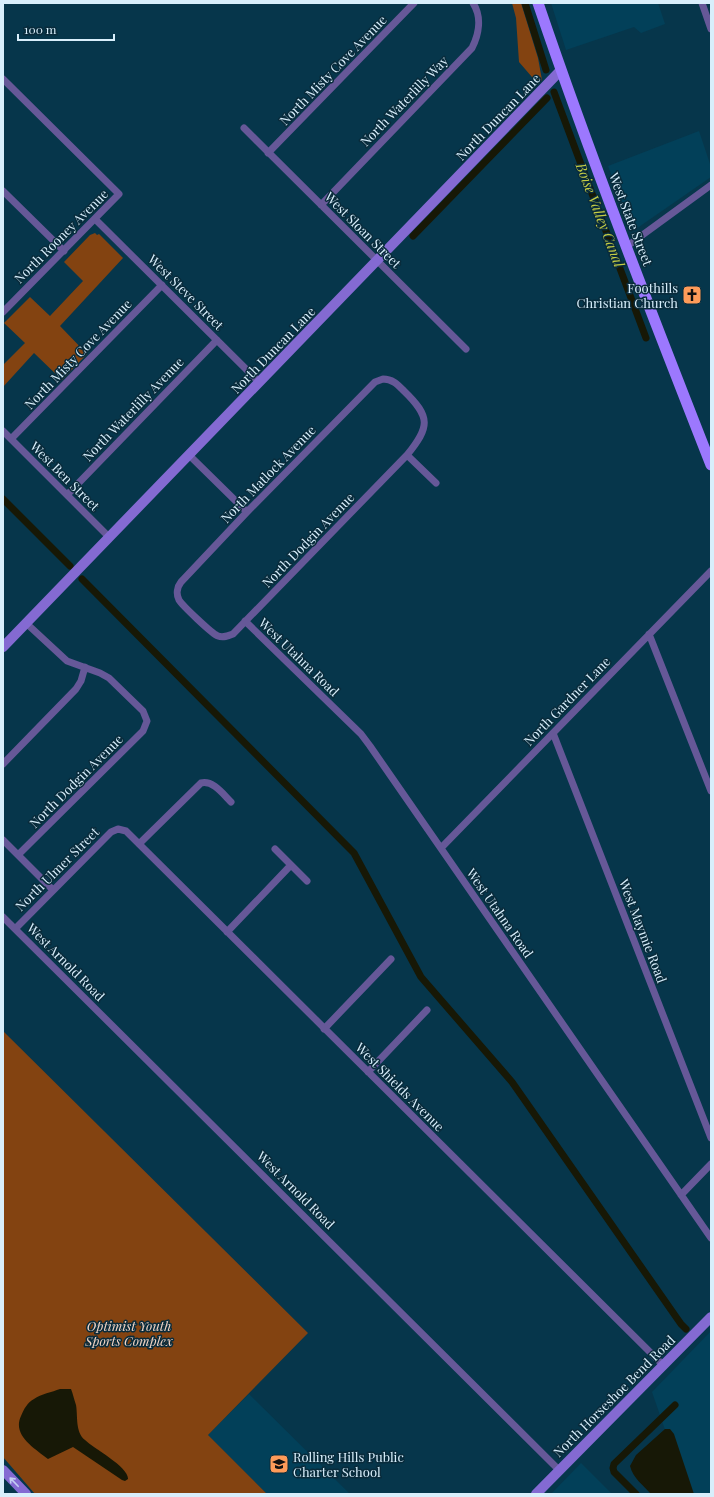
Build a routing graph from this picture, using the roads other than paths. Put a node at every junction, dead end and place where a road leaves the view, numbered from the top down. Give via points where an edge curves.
1 (414, 3) edge
2 (473, 3) edge
3 (538, 3) edge
4 (702, 3) edge
5 (711, 29) edge
6 (561, 70) junction
7 (4, 83) edge
8 (244, 128) dead end
9 (268, 153) junction
10 (711, 185) edge
11 (4, 194) edge
12 (321, 205) junction
13 (95, 218) junction
14 (626, 247) junction
15 (64, 251) junction
16 (377, 261) junction
17 (162, 285) junction
18 (3, 312) edge
19 (217, 340) junction
20 (466, 349) dead end
21 (384, 379) joint
22 (259, 382) junction
23 (3, 431) edge
24 (11, 440) junction
25 (189, 455) junction
26 (407, 455) junction
27 (711, 465) edge
28 (436, 483) dead end
29 (67, 495) junction
30 (247, 512) junction
31 (110, 537) junction
32 (711, 571) edge
33 (245, 621) junction
34 (26, 623) junction
35 (649, 634) junction
36 (222, 637) joint
37 (3, 647) edge
38 (84, 667) junction
39 (553, 733) junction
40 (3, 764) edge
41 (711, 791) edge
42 (231, 802) dead end
43 (118, 829) joint
44 (3, 840) edge
45 (139, 844) junction
46 (441, 848) junction
47 (275, 849) dead end
48 (18, 855) junction
49 (290, 865) junction
50 (308, 881) dead end
51 (53, 890) junction
52 (3, 917) edge
53 (15, 928) junction
54 (227, 932) junction
55 (392, 959) dead end
56 (427, 1010) dead end
57 (324, 1029) junction
58 (368, 1072) junction
59 (711, 1138) edge
60 (711, 1164) edge
61 (681, 1195) junction
62 (711, 1238) edge
63 (711, 1317) edge
64 (664, 1366) junction
65 (3, 1470) edge
66 (559, 1470) junction
67 (26, 1494) edge
68 (536, 1494) edge

1 - 9 street, North Misty Cove Avenue
2 - 12 street, North Waterlilly Way via 478,18 478,32 472,48
3 - 6 main road, West State Street
4 - 5 street
6 - 14 main road, West State Street
6 - 16 street, North Duncan Lane
7 - 13 street, North Rooney Avenue via 119,194
8 - 9 street, West Sloan Street
9 - 12 street, West Sloan Street
10 - 14 street
11 - 15 street
12 - 16 street, West Sloan Street
13 - 15 street, North Rooney Avenue
13 - 17 street, West Steve Street
14 - 27 main road, West State Street
15 - 18 street, North Rooney Avenue
16 - 20 street, West Sloan Street
16 - 22 street, North Duncan Lane
17 - 19 street, West Steve Street
17 - 24 street, North Misty Cove Avenue
19 - 22 street, West Steve Street
19 - 29 street, North Waterlilly Avenue
21 - 26 street, North Dodgin Avenue via 395,381 422,411 425,422 423,434
21 - 30 street, North Matlock Avenue via 375,382
22 - 25 street, North Duncan Lane
23 - 24 street, West Ben Street
24 - 29 street, West Ben Street
25 - 30 street
25 - 31 street, North Duncan Lane
26 - 28 street
26 - 33 street, North Dodgin Avenue
29 - 31 street, West Ben Street
30 - 36 street, North Matlock Avenue via 178,586 179,600 214,634
31 - 34 street, North Duncan Lane
32 - 35 street, North Gardner Lane
33 - 36 street, North Dodgin Avenue via 233,634
33 - 46 street, West Utahna Road via 362,734
34 - 37 street, North Duncan Lane
34 - 38 street via 63,658
35 - 39 street, North Gardner Lane
35 - 41 street
38 - 40 street via 76,689
38 - 48 street, North Dodgin Avenue via 112,681 143,711 147,721 143,731
39 - 46 street, North Gardner Lane
39 - 59 street, West Maymie Road
42 - 45 street via 212,784 205,782 198,785
43 - 45 street, West Shields Avenue via 126,831
43 - 51 street, North Ulmer Street via 111,832
44 - 48 street
45 - 54 street, West Shields Avenue
46 - 61 street, West Utahna Road
47 - 49 street
48 - 51 street
49 - 50 street
49 - 54 street
51 - 53 street, North Ulmer Street
52 - 53 street, West Arnold Road
53 - 66 street, West Arnold Road
54 - 57 street, West Shields Avenue
55 - 57 street
56 - 58 street
57 - 58 street, West Shields Avenue
58 - 64 street, West Shields Avenue
60 - 61 street
61 - 62 street, West Utahna Road
63 - 64 street, North Horseshoe Bend Road
64 - 66 street, North Horseshoe Bend Road
67 -> 65 street
66 - 68 street, North Horseshoe Bend Road

